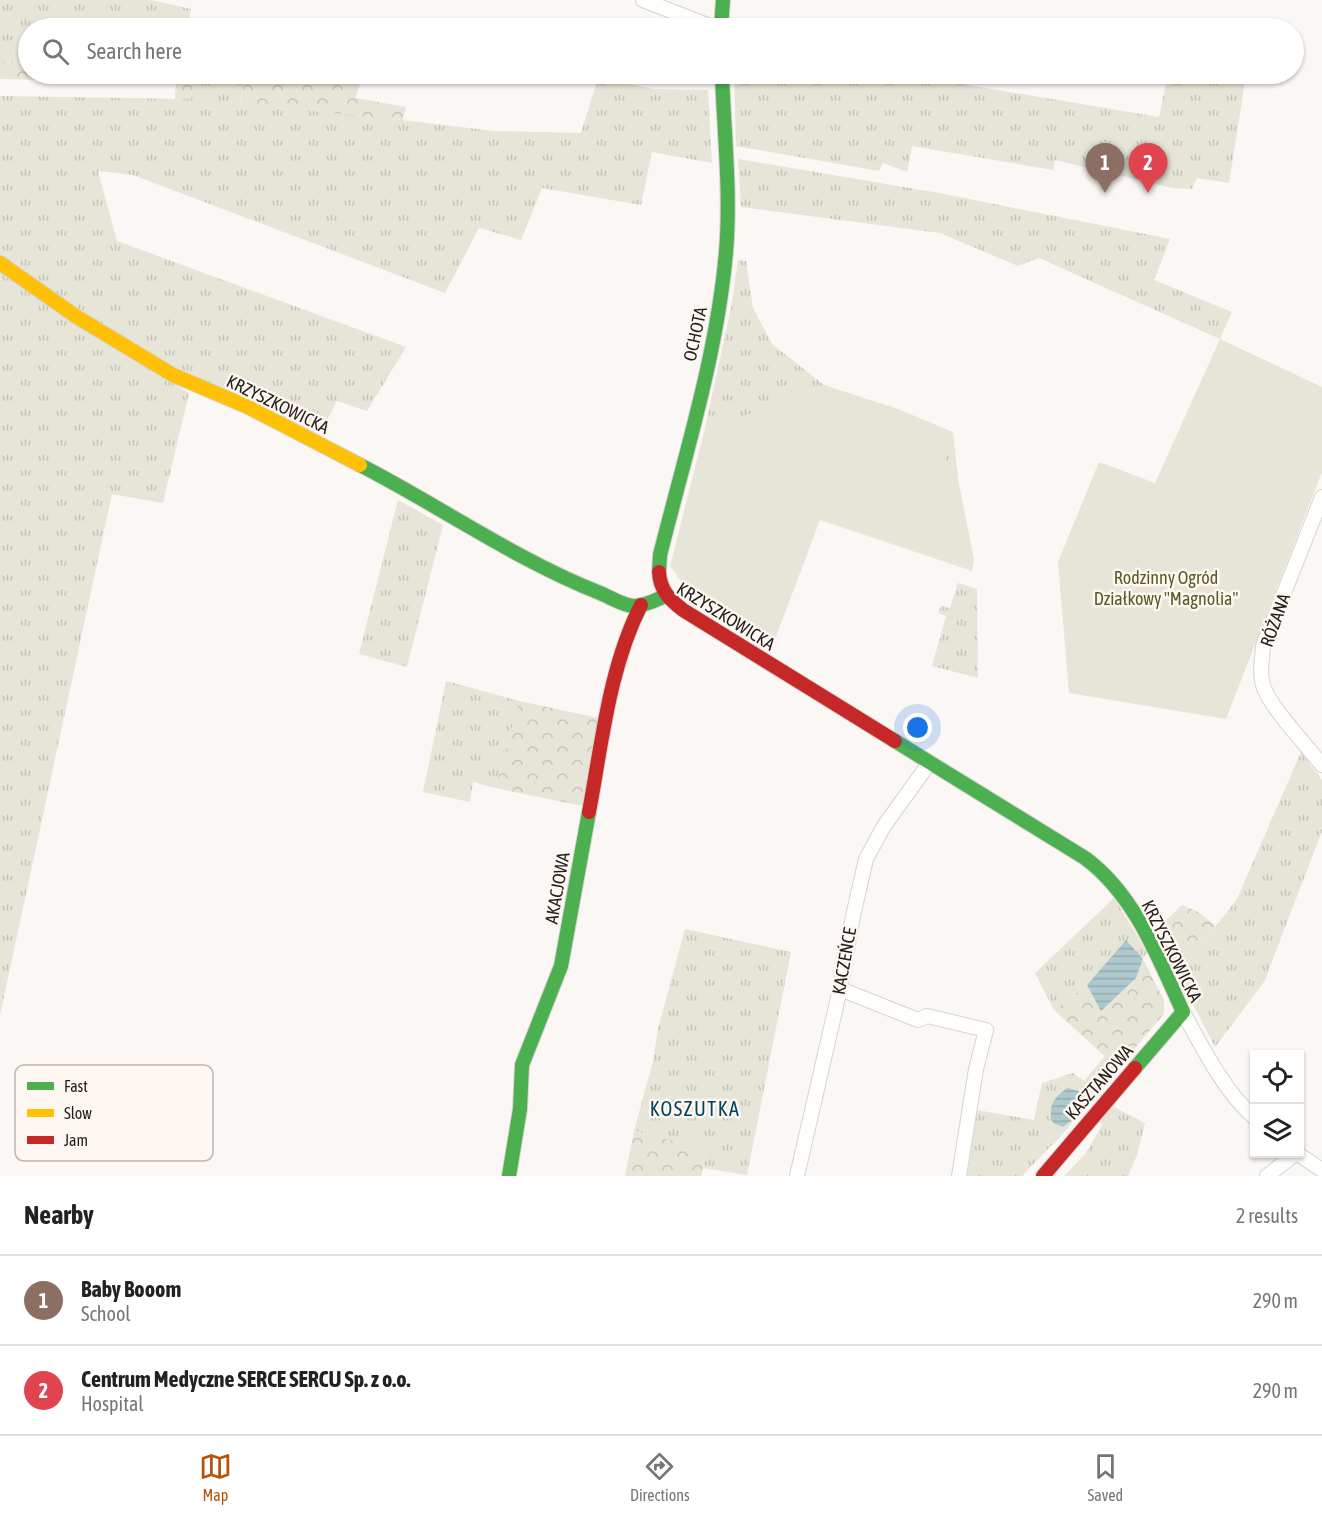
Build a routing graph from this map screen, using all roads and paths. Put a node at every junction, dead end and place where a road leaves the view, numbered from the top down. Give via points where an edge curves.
1 (643, 0) edge
2 (723, 0) edge
3 (689, 18) edge
4 (722, 18) edge
5 (722, 84) edge
6 (0, 263) edge
7 (1322, 497) edge
8 (665, 596) junction
9 (641, 605) junction
10 (930, 762) junction
11 (1322, 765) edge
12 (840, 989) junction
13 (1183, 1012) junction
14 (1250, 1114) edge
15 (1291, 1158) edge
16 (1302, 1158) edge
17 (1322, 1170) edge
18 (509, 1176) edge
19 (797, 1176) edge
20 (959, 1176) edge
21 (1043, 1176) edge
22 (1267, 1176) edge

1 - 3 street
2 - 4 street
5 - 8 street, OCHOTA via 727,225 722,291 660,555 659,580
6 - 9 street, KRZYSZKOWICKA via 77,317 173,375 248,407 399,485 549,571 618,601
7 - 11 street, RÓŻANA via 1263,646 1261,668 1264,689 1273,704
8 - 9 street, KRZYSZKOWICKA
8 - 10 street, KRZYSZKOWICKA
9 - 18 street, AKACJOWA via 609,697 561,966 522,1065 520,1109
10 - 12 street, KACZEŃCE via 884,826 866,860
10 - 13 street, KRZYSZKOWICKA via 1096,868 1126,900
12 - 19 street, KACZEŃCE
12 - 20 street via 918,1020 927,1016 986,1030
13 - 14 street, KRZYSZKOWICKA via 1222,1078
13 - 21 street, KASZTANOWA
15 - 22 street
16 - 17 street

